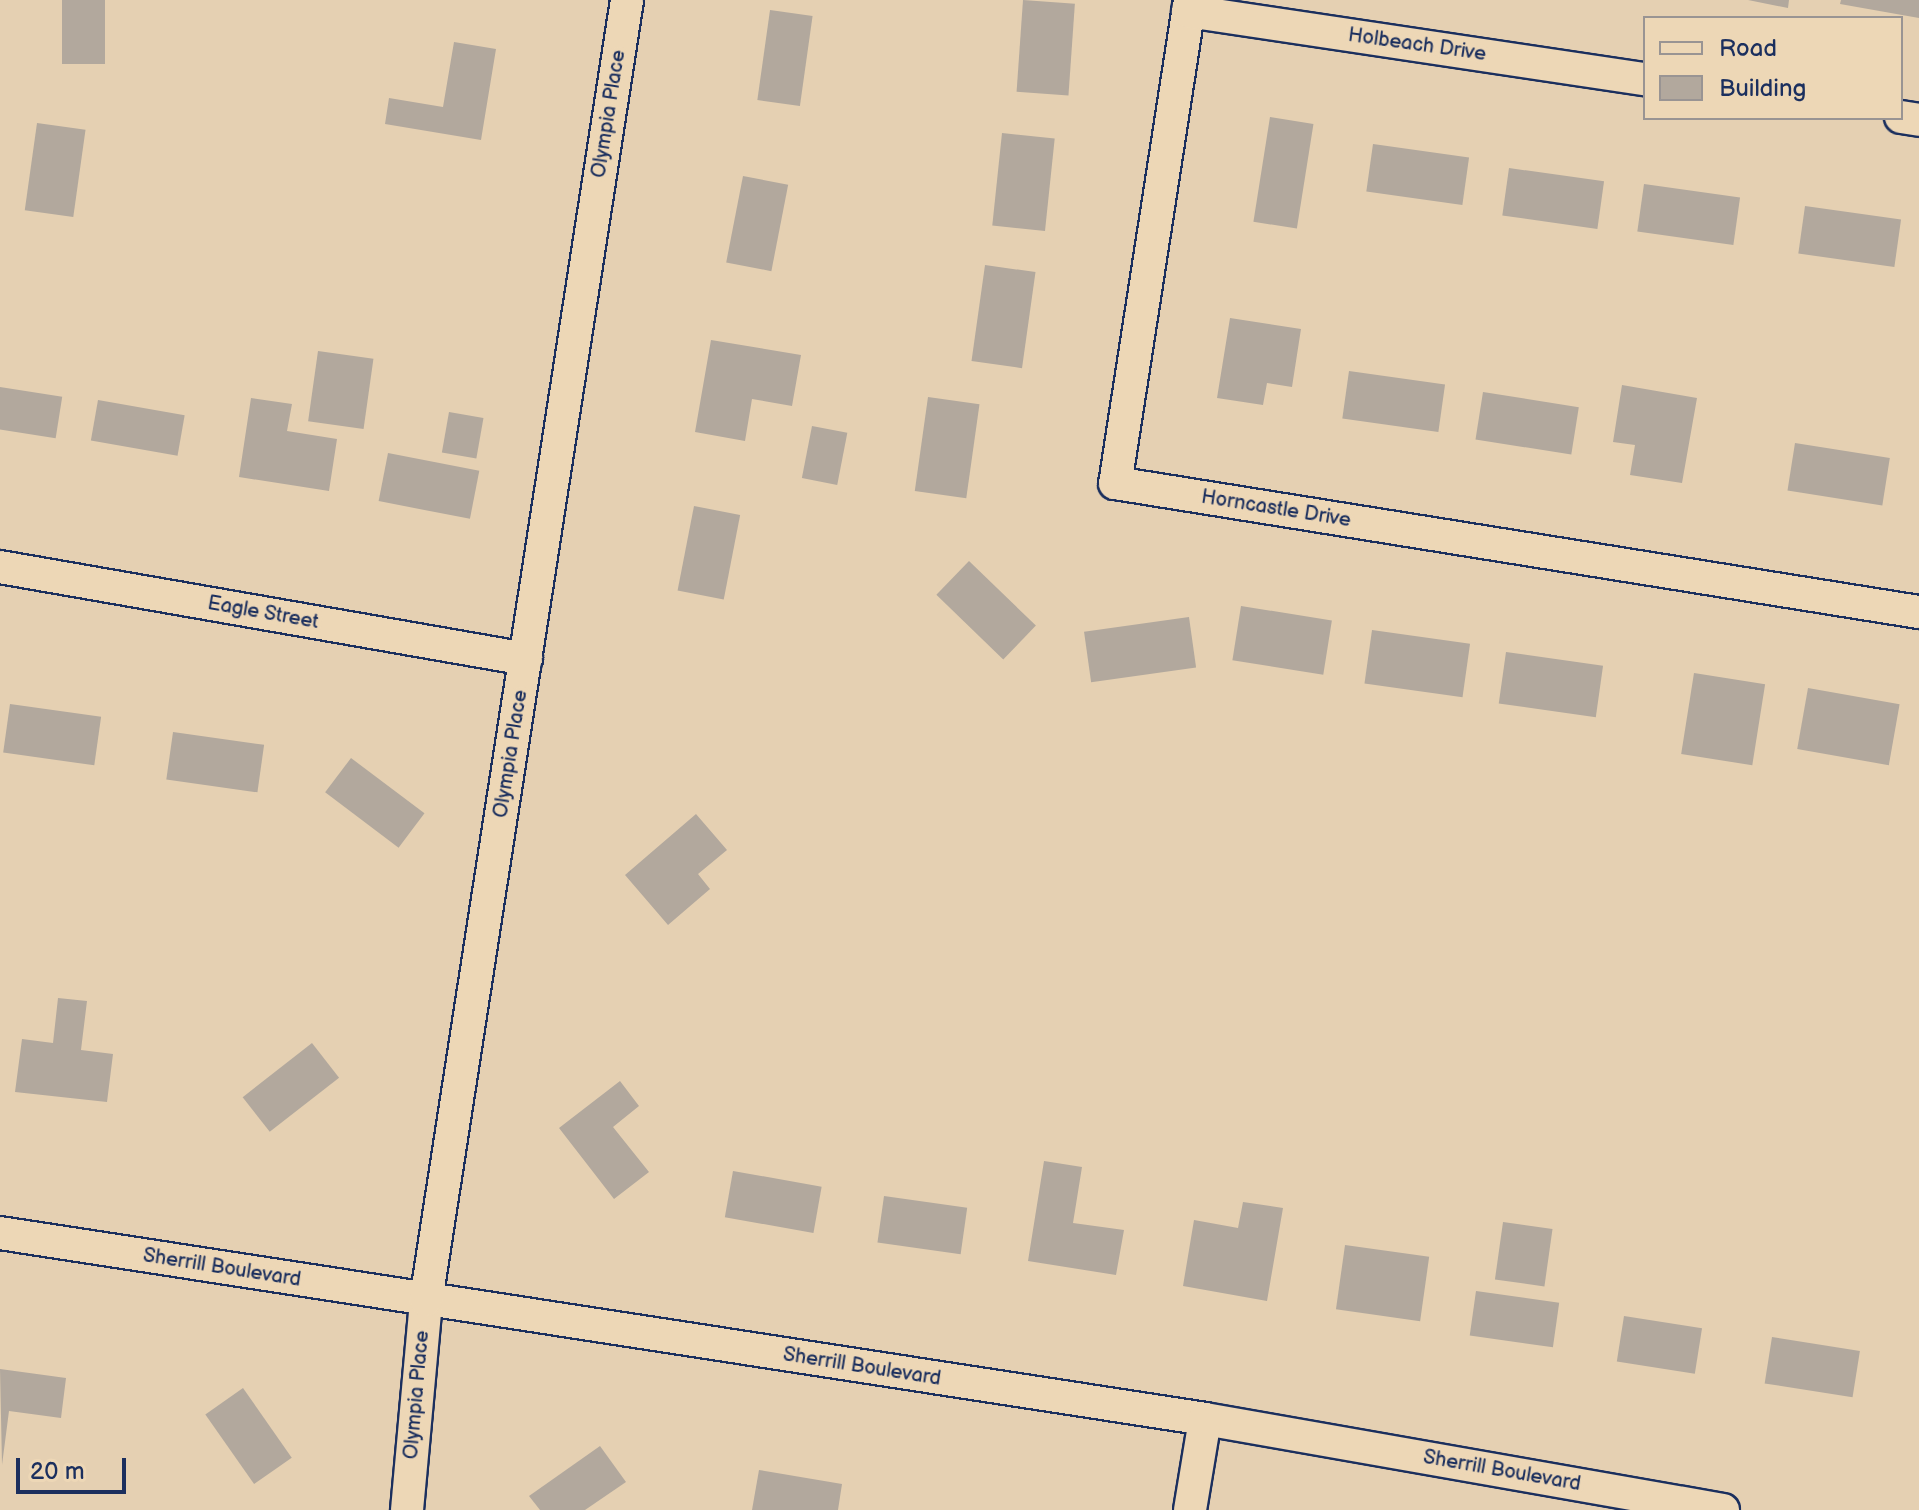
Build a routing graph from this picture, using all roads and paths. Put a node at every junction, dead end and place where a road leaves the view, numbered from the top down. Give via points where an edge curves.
1 (627, 0) edge
2 (1189, 5) edge
3 (1643, 79) edge
4 (0, 567) edge
5 (1919, 612) edge
6 (526, 659) junction
7 (0, 1233) edge
8 (426, 1300) junction
9 (1205, 1419) junction
10 (407, 1510) edge
11 (1190, 1510) edge
12 (1723, 1510) edge

1 - 6 street, Olympia Place
2 - 3 street, Holbeach Drive
2 - 5 street, Horncastle Drive via 1115,483
4 - 6 street, Eagle Street
6 - 8 street, Olympia Place
7 - 8 street, Sherrill Boulevard
8 - 9 street, Sherrill Boulevard
8 - 10 street, Olympia Place
9 - 11 street
9 - 12 street, Sherrill Boulevard

